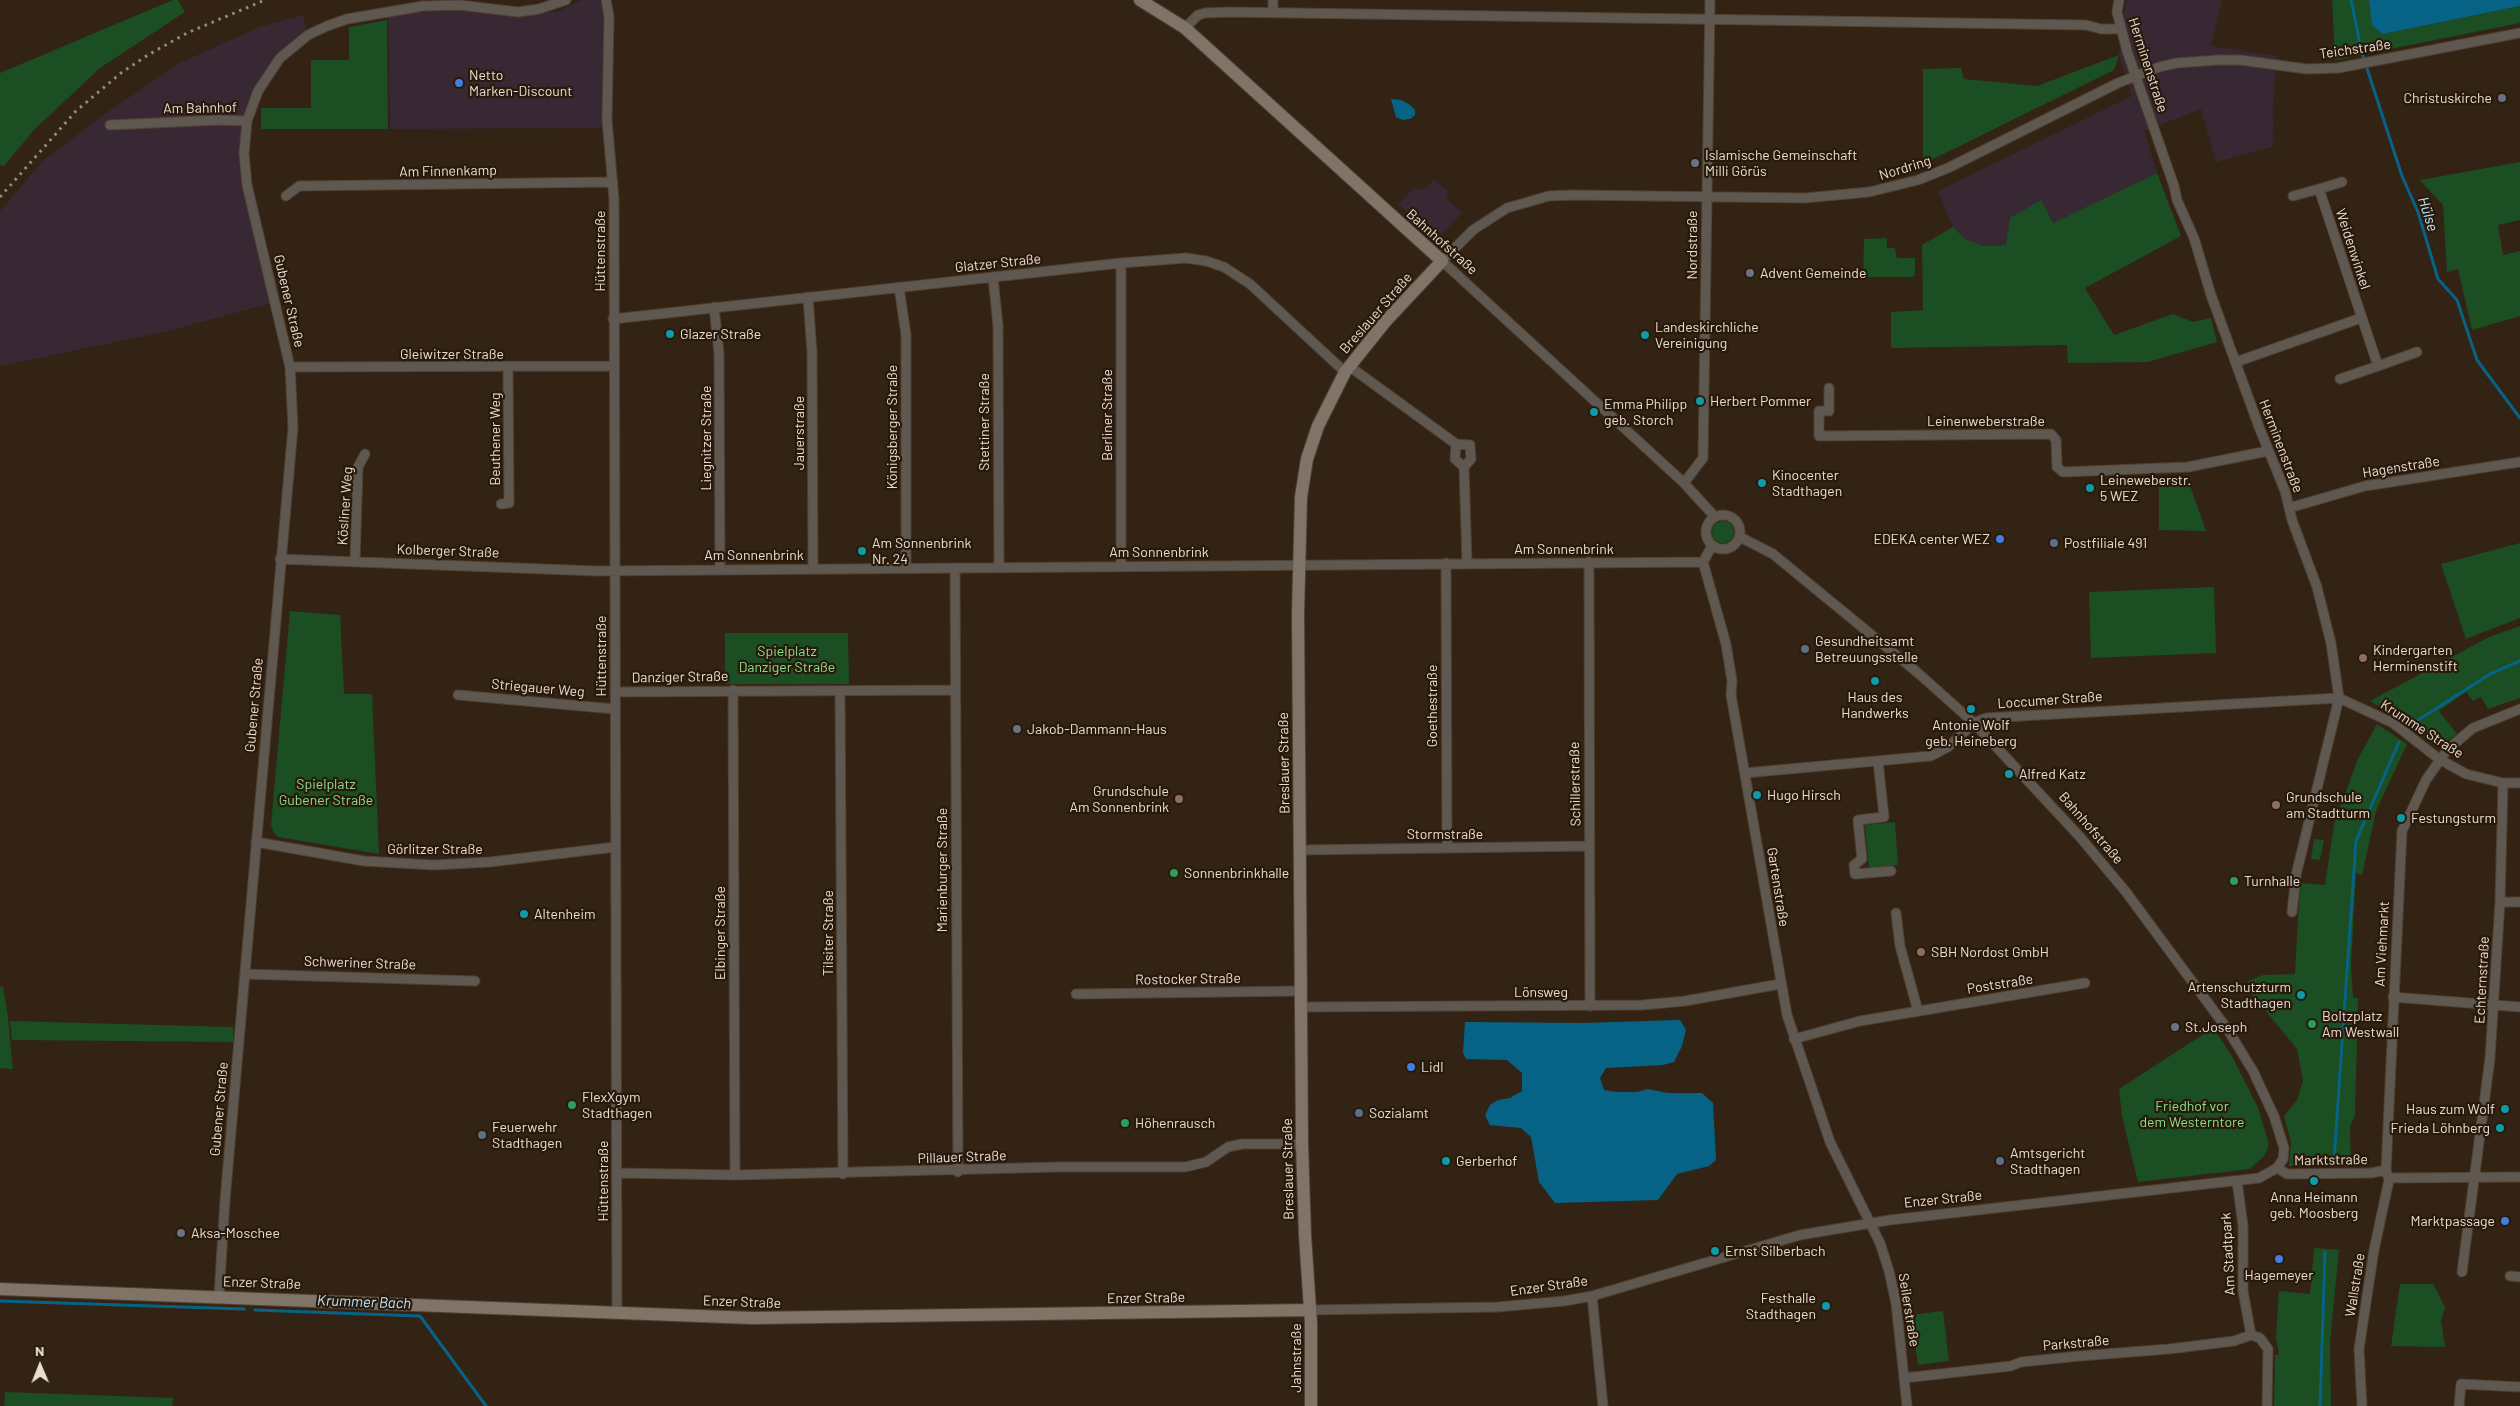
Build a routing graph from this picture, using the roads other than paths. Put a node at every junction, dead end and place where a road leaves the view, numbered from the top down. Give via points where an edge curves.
1 (566, 0) edge
2 (606, 0) edge
3 (1140, 0) edge
4 (1273, 0) edge
5 (1710, 0) edge
6 (2119, 0) edge
7 (1272, 13) junction
8 (1709, 19) junction
9 (1185, 28) junction
10 (2120, 29) junction
11 (2520, 33) edge
12 (2135, 76) junction
13 (247, 121) junction
14 (110, 125) dead end
15 (614, 182) junction
16 (2342, 182) dead end
17 (2319, 189) junction
18 (286, 196) dead end
19 (2293, 196) dead end
20 (1706, 197) junction
21 (1442, 261) junction
22 (1120, 263) junction
23 (993, 277) junction
24 (899, 287) junction
25 (808, 297) junction
26 (714, 307) junction
27 (2361, 318) junction
28 (613, 319) junction
29 (2417, 352) dead end
30 (2236, 362) junction
31 (614, 366) junction
32 (2378, 366) junction
33 (508, 367) junction
34 (290, 368) junction
35 (1347, 369) junction
36 (2340, 379) dead end
37 (1829, 388) dead end
38 (1456, 444) junction
39 (2268, 451) junction
40 (366, 454) dead end
41 (2520, 462) edge
42 (1464, 466) junction
43 (1684, 483) junction
44 (501, 504) dead end
45 (2289, 508) junction
46 (1714, 517) junction
47 (1740, 537) junction
48 (1712, 546) junction
49 (280, 559) junction
50 (356, 561) junction
51 (1588, 562) junction
52 (1703, 562) junction
53 (1467, 563) junction
54 (1446, 564) junction
55 (1298, 565) junction
56 (1121, 566) junction
57 (999, 567) junction
58 (720, 568) junction
59 (813, 568) junction
60 (906, 568) junction
61 (955, 568) junction
62 (614, 570) junction
63 (733, 690) junction
64 (955, 690) junction
65 (840, 691) junction
66 (615, 692) junction
67 (458, 694) dead end
68 (2339, 698) junction
69 (615, 709) junction
70 (2520, 709) edge
71 (1974, 723) junction
72 (2439, 759) junction
73 (1878, 760) junction
74 (1745, 773) junction
75 (2520, 783) edge
76 (2503, 784) junction
77 (256, 842) junction
78 (1590, 846) junction
79 (615, 847) junction
80 (1447, 848) junction
81 (1300, 850) junction
82 (1891, 871) dead end
83 (2500, 902) junction
84 (2520, 902) edge
85 (2292, 912) dead end
86 (1896, 913) dead end
87 (244, 974) junction
88 (475, 981) dead end
89 (2085, 983) dead end
90 (1780, 984) junction
91 (1301, 991) junction
92 (1076, 994) dead end
93 (2393, 997) junction
94 (1590, 1006) junction
95 (2494, 1006) junction
96 (2520, 1006) edge
97 (1301, 1007) junction
98 (1918, 1010) junction
99 (1794, 1039) junction
100 (1302, 1144) junction
101 (2277, 1168) junction
102 (958, 1172) junction
103 (617, 1173) junction
104 (843, 1174) junction
105 (2387, 1174) junction
106 (735, 1176) junction
107 (2474, 1177) junction
108 (2520, 1177) edge
109 (2237, 1181) junction
110 (1870, 1222) junction
111 (2462, 1272) dead end
112 (0, 1289) edge
113 (220, 1296) junction
114 (1592, 1296) junction
115 (1310, 1310) junction
116 (617, 1313) junction
117 (2251, 1335) junction
118 (1904, 1378) junction
119 (2518, 1387) edge
120 (1311, 1406) edge
121 (1603, 1406) edge
122 (1907, 1406) edge
123 (2267, 1406) edge
124 (2362, 1406) edge
125 (2459, 1406) edge

1 - 13 street, Am Bahnhof via 518,12 458,5 423,6 362,16 327,26 308,35 280,58 260,87
2 - 15 street, Hüttenstraße via 609,16 607,120
3 - 9 main road, Bahnhofstraße
4 - 7 street
5 - 8 street, Nordstraße
6 - 10 street, Herminenstraße
7 - 8 street
7 - 9 street via 1205,12
8 - 10 street via 2086,25
8 - 20 street, Nordstraße
9 - 21 main road, Bahnhofstraße
10 - 12 street, Herminenstraße
11 - 12 street, Teichstraße via 2366,63 2308,69 2240,60 2208,60 2177,63
12 - 20 street, Nordring via 1948,168 1902,185 1813,197
12 - 30 street, Herminenstraße
13 - 14 street, Am Bahnhof
13 - 34 street, Gubener Straße via 244,154 247,185
15 - 18 street, Am Finnenkamp via 299,186
15 - 28 street, Hüttenstraße
16 - 17 street
17 - 19 street
17 - 27 street, Weidenwinkel
20 - 21 street, Nordring via 1572,195 1526,201 1492,216
20 - 43 street, Nordstraße via 1703,458
21 - 35 main road, Breslauer Straße via 1384,322
21 - 43 street, Bahnhofstraße
22 - 23 street, Glatzer Straße
22 - 35 street, Glatzer Straße via 1186,258 1224,267 1250,284
22 - 56 street, Berliner Straße
23 - 24 street, Glatzer Straße
23 - 57 street, Stettiner Straße via 998,326
24 - 25 street, Glatzer Straße
24 - 60 street, Königsberger Straße via 906,335
25 - 26 street, Glatzer Straße
25 - 59 street, Jauerstraße via 812,352
26 - 28 street, Glatzer Straße
26 - 58 street, Liegnitzer Straße via 719,353
27 - 30 street
27 - 32 street, Weidenwinkel
28 - 31 street, Hüttenstraße
29 - 32 street
30 - 39 street, Herminenstraße
31 - 33 street, Gleiwitzer Straße
31 - 62 street, Hüttenstraße
32 - 36 street
33 - 34 street, Gleiwitzer Straße
33 - 44 street, Beuthener Weg via 509,503
34 - 49 street, Gubener Straße via 293,427
35 - 38 street, Glatzer Straße
35 - 55 main road, Breslauer Straße via 1318,426 1307,459 1301,497
37 - 39 street, Leinenweberstraße via 1830,411 1819,412 1819,436 2052,434 2056,440 2057,467 2063,472 2188,467
38 - 42 street via 1455,459
38 - 42 street, Glatzer Straße via 1470,445 1471,459
39 - 45 street, Herminenstraße
40 - 50 street, Kösliner Weg via 358,467
41 - 45 street, Hagenstraße via 2365,486
42 - 53 street
43 - 46 street, Bahnhofstraße
45 - 68 street, Herminenstraße via 2319,596 2331,643
46 - 47 street via 1732,517 1740,525
46 - 48 street via 1706,531
47 - 48 street via 1729,549
47 - 71 street, Bahnhofstraße via 1773,554
48 - 52 street
49 - 50 street, Kolberger Straße
49 - 77 street, Gubener Straße
50 - 62 street, Kolberger Straße
51 - 52 street, Am Sonnenbrink
51 - 53 street, Am Sonnenbrink
51 - 78 street, Schillerstraße
52 - 74 street, Gartenstraße via 1726,644
53 - 54 street, Am Sonnenbrink
54 - 55 street, Am Sonnenbrink
54 - 80 street, Goethestraße
55 - 56 street, Am Sonnenbrink
55 - 81 main road, Breslauer Straße
56 - 57 street, Am Sonnenbrink
57 - 61 street, Am Sonnenbrink
58 - 59 street, Am Sonnenbrink
58 - 62 street, Am Sonnenbrink
59 - 60 street, Am Sonnenbrink
60 - 61 street, Am Sonnenbrink
61 - 64 street, Marienburger Straße
62 - 66 street, Hüttenstraße
63 - 65 street, Danziger Straße
63 - 66 street, Danziger Straße
63 - 106 street, Elbinger Straße
64 - 65 street, Danziger Straße
64 - 102 street, Marienburger Straße
65 - 104 street, Tilsiter Straße
66 - 69 street, Hüttenstraße
67 - 69 street, Striegauer Weg
68 - 71 street, Loccumer Straße via 2001,716
68 - 72 street, Krumme Straße via 2393,723
68 - 85 street, Herminenstraße via 2296,875
69 - 79 street, Hüttenstraße
70 - 72 street, Am Viehmarkt via 2473,728
71 - 73 street, Loccumer Straße via 1948,747 1931,756
71 - 101 street, Bahnhofstraße via 2104,865 2228,1030 2253,1071 2280,1132 2284,1148 2283,1159
72 - 76 street, Krumme Straße via 2466,774
72 - 93 street, Am Viehmarkt via 2400,836
73 - 74 street, Loccumer Straße
73 - 82 street via 1884,817 1858,820 1862,859 1854,865 1855,874
74 - 90 street, Gartenstraße
75 - 76 street, Krumme Straße
76 - 83 street, Echternstraße
77 - 79 street, Görlitzer Straße via 364,861 434,865 490,862
77 - 87 street, Gubener Straße
78 - 80 street, Stormstraße
78 - 94 street, Schillerstraße
79 - 103 street, Hüttenstraße
80 - 81 street, Stormstraße
81 - 91 main road, Breslauer Straße
83 - 84 street
83 - 95 street, Echternstraße
86 - 98 street via 1900,946
87 - 88 street, Schweriner Straße
87 - 113 street, Gubener Straße
89 - 98 street, Poststraße
90 - 94 street, Lönsweg via 1685,1001
90 - 99 street, Gartenstraße
91 - 92 street, Rostocker Straße
91 - 97 main road, Breslauer Straße
93 - 95 street
93 - 105 street, Am Viehmarkt
94 - 97 street, Lönsweg
95 - 96 street
95 - 107 street, Echternstraße
97 - 100 main road, Breslauer Straße
98 - 99 street, Poststraße
99 - 110 street, Gartenstraße via 1830,1142
100 - 102 street, Pillauer Straße via 1242,1144 1228,1147 1206,1162 1185,1167 1070,1167
100 - 115 main road, Breslauer Straße
101 - 105 street, Marktstraße via 2288,1174
101 - 109 street, Enzer Straße via 2259,1178
102 - 104 street, Pillauer Straße
103 - 106 street, Pillauer Straße
103 - 116 street, Hüttenstraße
104 - 106 street, Pillauer Straße
105 - 107 street, Marktstraße
105 - 124 street, Wallstraße via 2359,1349
107 - 108 street, Marktstraße
107 - 111 street, Echternstraße
109 - 110 street, Enzer Straße
109 - 117 street, Am Stadtpark via 2243,1226 2243,1291
110 - 114 street, Enzer Straße via 1768,1243
110 - 118 street, Seilerstraße via 1889,1270
112 - 113 main road, Enzer Straße
113 - 116 main road, Enzer Straße
114 - 115 street, Enzer Straße via 1523,1306
114 - 121 street
115 - 116 main road, Enzer Straße via 784,1319
115 - 120 main road, Jahnstraße
117 - 118 street, Parkstraße via 2215,1344 2080,1356
117 - 123 street via 2260,1338 2268,1349
118 - 122 street, Seilerstraße
119 - 125 street via 2460,1388

